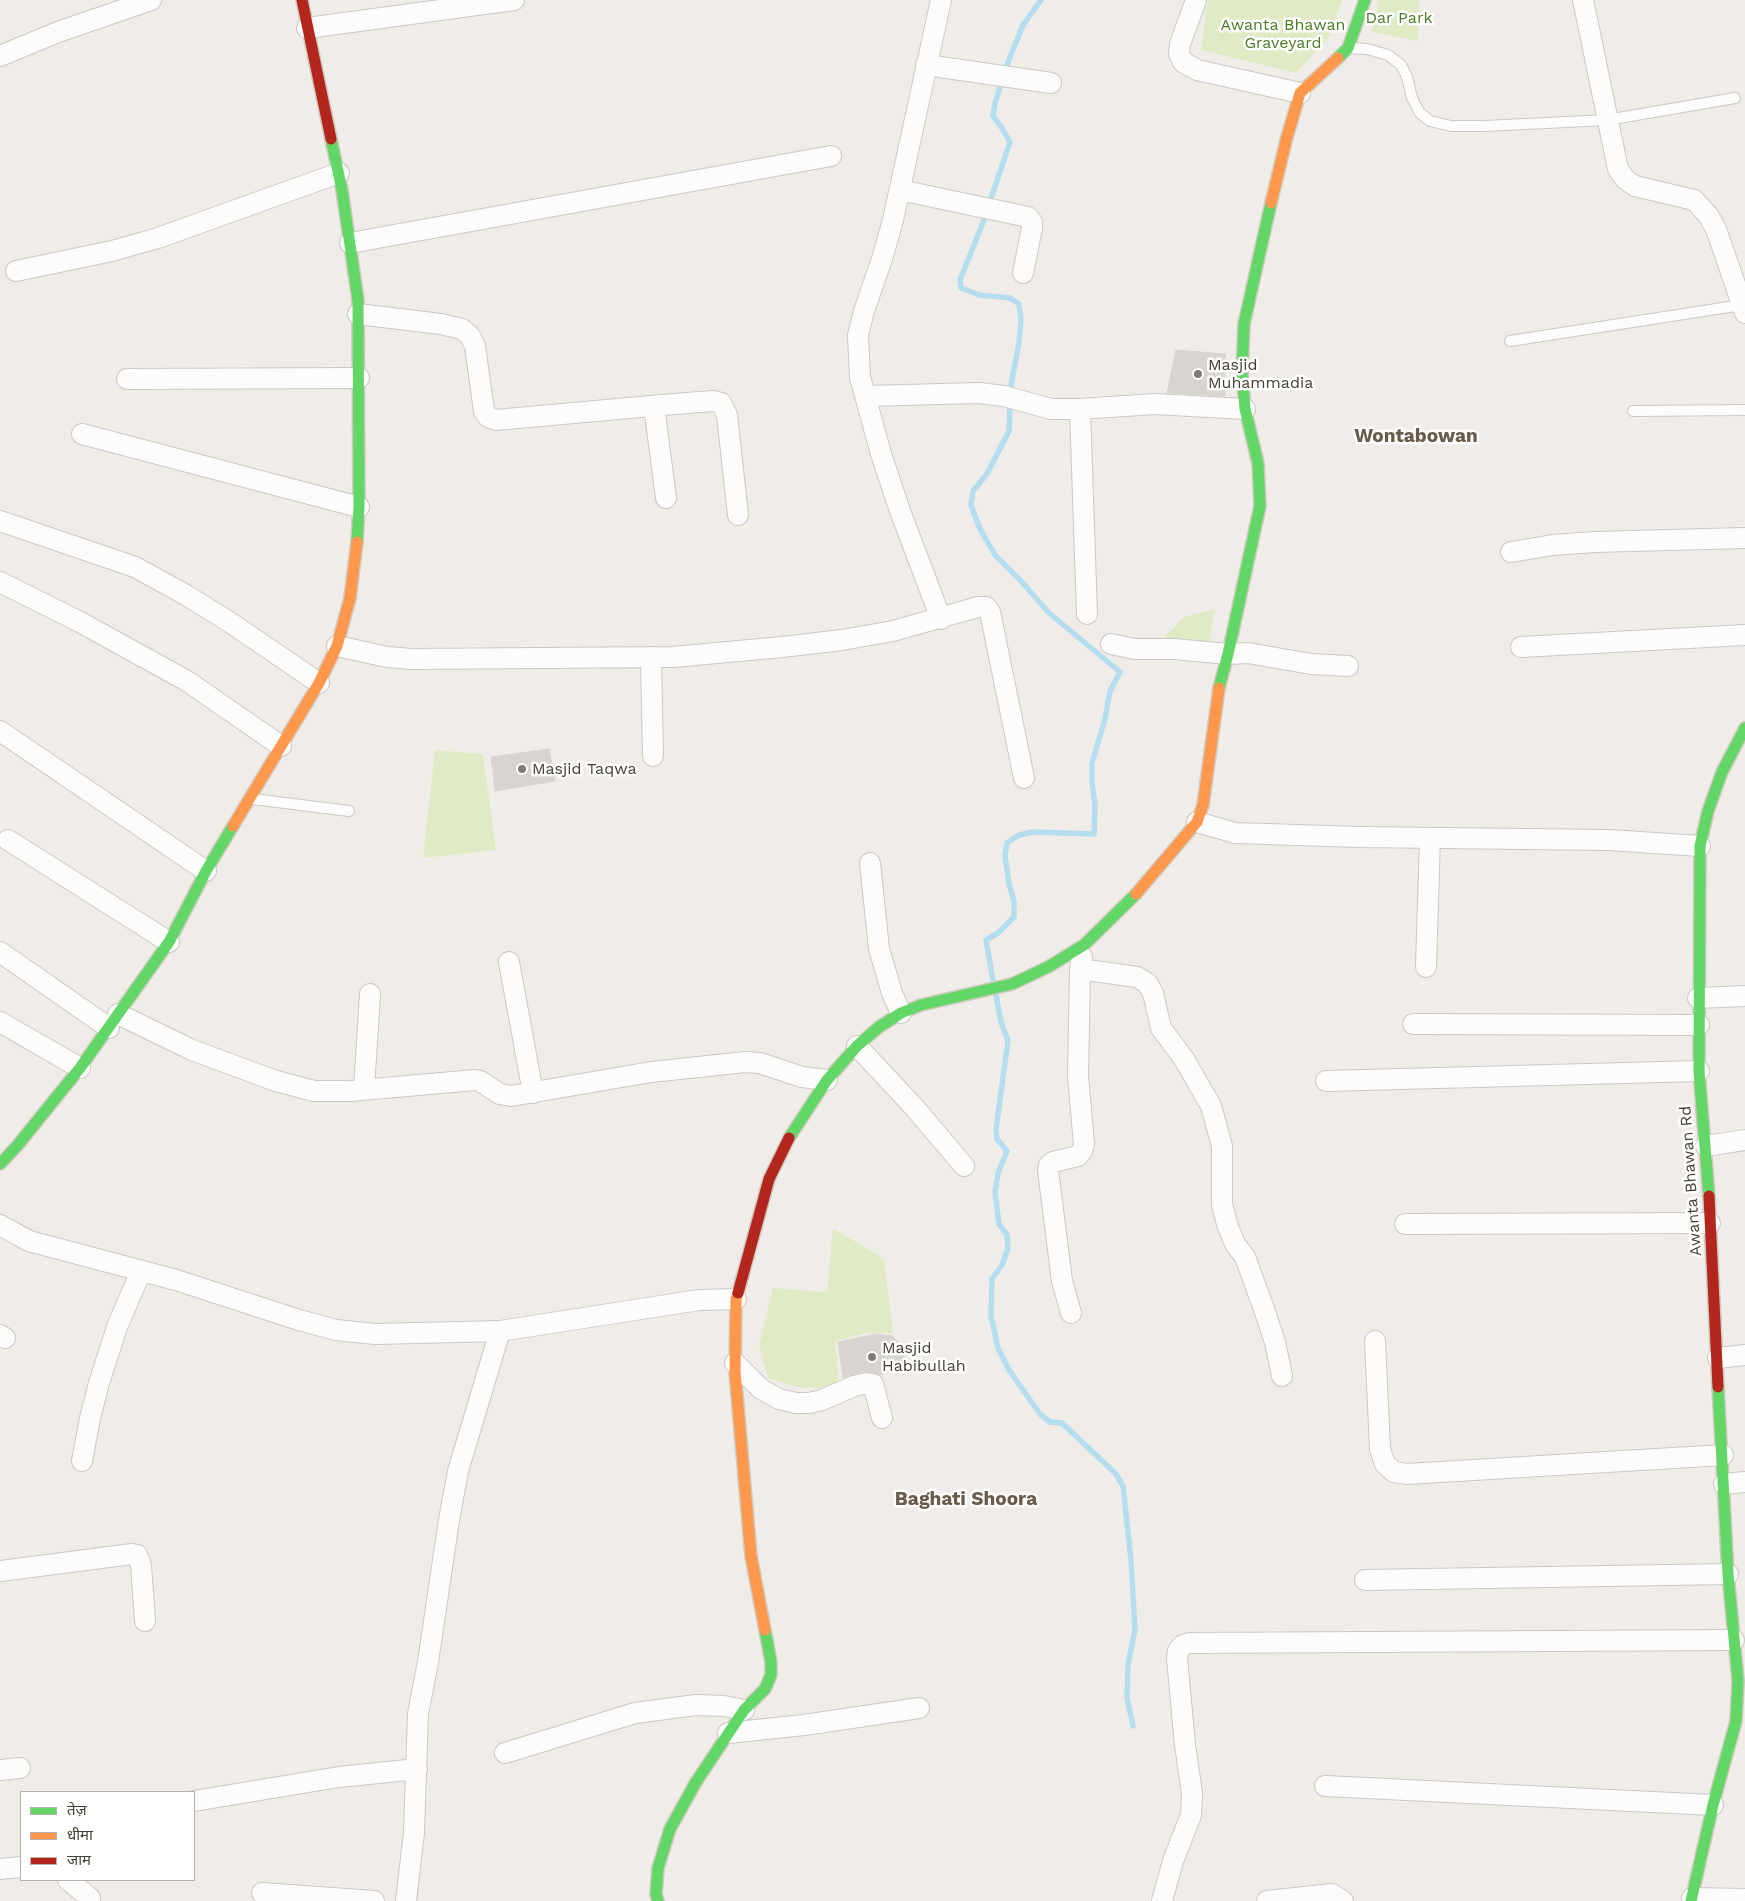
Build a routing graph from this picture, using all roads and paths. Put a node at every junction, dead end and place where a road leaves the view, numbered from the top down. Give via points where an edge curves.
1 (151, 0) edge
2 (302, 0) edge
3 (514, 0) edge
4 (941, 0) edge
5 (1196, 0) edge
6 (1365, 0) edge
7 (1583, 0) edge
8 (307, 28) junction
9 (1348, 48) junction
10 (0, 56) edge
11 (926, 66) junction
12 (1051, 83) dead end
13 (1300, 93) junction
14 (1735, 98) dead end
15 (1607, 120) junction
16 (831, 156) dead end
17 (339, 173) junction
18 (900, 190) junction
19 (350, 243) junction
20 (16, 271) dead end
21 (1023, 273) dead end
22 (1744, 309) edge
23 (358, 314) junction
24 (1510, 341) dead end
25 (359, 378) junction
26 (128, 380) dead end
27 (865, 396) junction
28 (654, 406) junction
29 (1245, 409) junction
30 (1080, 410) junction
31 (1632, 410) dead end
32 (1745, 410) edge
33 (82, 434) dead end
34 (666, 498) dead end
35 (359, 507) junction
36 (738, 515) dead end
37 (0, 521) edge
38 (1745, 538) edge
39 (1511, 552) dead end
40 (0, 582) edge
41 (1087, 614) dead end
42 (941, 619) junction
43 (1745, 635) edge
44 (1111, 644) dead end
45 (337, 646) junction
46 (1521, 647) dead end
47 (1228, 654) junction
48 (651, 657) junction
49 (1348, 666) dead end
50 (320, 683) junction
51 (1745, 728) edge
52 (0, 732) edge
53 (281, 746) junction
54 (652, 756) dead end
55 (1024, 778) dead end
56 (249, 798) junction
57 (349, 811) dead end
58 (1197, 822) junction
59 (1430, 838) junction
60 (8, 840) dead end
61 (1700, 846) junction
62 (870, 863) dead end
63 (206, 870) junction
64 (169, 942) junction
65 (1084, 945) junction
66 (0, 952) edge
67 (509, 962) dead end
68 (1426, 968) dead end
69 (1080, 969) junction
70 (370, 994) dead end
71 (1745, 996) edge
72 (1698, 998) junction
73 (901, 1013) junction
74 (114, 1021) junction
75 (0, 1022) edge
76 (1413, 1024) dead end
77 (1699, 1025) junction
78 (857, 1046) junction
79 (80, 1068) junction
80 (1699, 1071) junction
81 (827, 1080) junction
82 (1326, 1081) dead end
83 (364, 1089) junction
84 (533, 1093) junction
85 (1745, 1140) edge
86 (1706, 1146) junction
87 (0, 1164) edge
88 (964, 1166) dead end
89 (1710, 1223) junction
90 (1405, 1224) dead end
91 (0, 1226) edge
92 (141, 1271) junction
93 (736, 1299) junction
94 (1071, 1313) dead end
95 (500, 1332) junction
96 (1375, 1341) dead end
97 (1745, 1355) edge
98 (1718, 1358) junction
99 (735, 1363) junction
100 (1282, 1376) dead end
101 (882, 1418) dead end
102 (1723, 1455) junction
103 (82, 1461) dead end
104 (1745, 1482) edge
105 (1724, 1484) junction
106 (1734, 1562) edge
107 (0, 1571) edge
108 (1365, 1580) dead end
109 (145, 1621) dead end
110 (1734, 1640) junction
111 (1741, 1682) edge
112 (919, 1708) dead end
113 (744, 1710) junction
114 (728, 1734) junction
115 (505, 1753) dead end
116 (20, 1768) dead end
117 (417, 1769) junction
118 (0, 1770) edge
119 (1325, 1786) dead end
120 (195, 1801) edge
121 (1713, 1805) junction
122 (20, 1867) edge
123 (0, 1869) edge
124 (69, 1881) edge
125 (262, 1893) dead end
126 (90, 1898) dead end
127 (1691, 1899) edge
128 (1745, 1899) edge
129 (374, 1901) edge
130 (406, 1901) edge
131 (658, 1901) edge
132 (1162, 1901) edge
133 (1267, 1901) edge
134 (1343, 1901) edge

1 - 10 street
2 - 8 street
3 - 8 street
4 - 11 street
5 - 13 street via 1180,44 1179,54 1183,62 1197,70
6 - 9 street
7 - 15 street
8 - 17 street
9 - 13 street
9 - 15 lane via 1388,55 1401,65 1416,106 1430,121 1451,126 1485,126
11 - 12 street
11 - 18 street
13 - 29 street via 1244,324 1242,373
14 - 15 lane
15 - 22 street via 1618,169 1625,180 1635,186 1694,200 1708,215
16 - 19 street
17 - 19 street
17 - 20 street via 112,252
18 - 21 street via 1028,217 1032,222
18 - 27 street via 858,335 860,377
19 - 23 street
22 - 24 lane
23 - 25 street
23 - 28 street via 462,329 475,346 484,411 496,420
25 - 26 street
25 - 35 street
27 - 30 street via 979,393 1051,409
27 - 42 street via 900,511
28 - 34 street
28 - 36 street via 721,403 727,414
29 - 30 street via 1155,404
29 - 47 street via 1258,463 1260,506
30 - 41 street
31 - 32 lane
33 - 35 street
35 - 45 street via 350,598
37 - 50 street via 135,567 216,614
38 - 39 street via 1595,542
40 - 53 street via 187,681
42 - 48 street via 842,640
42 - 55 street via 978,607 986,607 990,612
43 - 46 street
44 - 47 street via 1135,649
45 - 48 street via 411,659
45 - 50 street
47 - 49 street
47 - 58 street via 1216,704 1203,805
48 - 54 street
50 - 53 street
51 - 61 street, Awanta Bhawan Rd via 1722,772
52 - 63 street
53 - 56 street
56 - 57 lane
56 - 63 street
58 - 59 street via 1236,833
58 - 65 street via 1142,888
59 - 61 street via 1609,840
59 - 68 street
60 - 64 street
61 - 72 street, Awanta Bhawan Rd
62 - 73 street via 879,949
63 - 64 street
64 - 74 street
65 - 69 street
65 - 73 street via 1012,984
66 - 74 street
67 - 84 street
69 - 94 street via 1078,1076 1084,1144 1078,1156 1053,1162 1048,1170 1062,1281
69 - 100 street via 1137,977 1147,983 1153,993 1161,1028 1184,1059 1210,1106 1222,1146 1222,1204 1227,1224 1235,1244 1245,1257 1264,1309
70 - 83 street
71 - 72 street
72 - 77 street, Awanta Bhawan Rd
73 - 78 street
74 - 79 street
74 - 83 street via 276,1081 314,1091
75 - 79 street
76 - 77 street
77 - 80 street, Awanta Bhawan Rd
78 - 81 street
78 - 88 street
79 - 87 street
80 - 82 street
80 - 86 street, Awanta Bhawan Rd
81 - 84 street via 802,1078 760,1063 745,1062 651,1072
81 - 93 street via 792,1132 768,1179
83 - 84 street via 475,1080 500,1094
85 - 86 street
86 - 89 street, Awanta Bhawan Rd
89 - 90 street
89 - 98 street, Awanta Bhawan Rd
91 - 92 street via 29,1241
92 - 95 street via 336,1330 375,1334
92 - 103 street via 117,1327 99,1383
93 - 95 street via 699,1300
93 - 99 street
95 - 117 street via 453,1494 418,1714
96 - 102 street via 1380,1449 1385,1464 1394,1472 1407,1474
97 - 98 street
98 - 102 street, Awanta Bhawan Rd
99 - 101 street via 761,1389 779,1399 796,1403 822,1400 854,1386 873,1384
99 - 113 street via 751,1556 771,1662 771,1675 765,1689
102 - 105 street, Awanta Bhawan Rd
104 - 105 street
105 - 106 street, Awanta Bhawan Rd
106 - 108 street
106 - 110 street, Awanta Bhawan Rd
107 - 109 street via 137,1555 141,1565
110 - 111 street, Awanta Bhawan Rd
110 - 132 street via 1182,1645 1177,1658 1192,1793 1191,1815
111 - 121 street, Awanta Bhawan Rd via 1736,1721
112 - 114 street
113 - 114 street
113 - 115 street via 696,1705 635,1713
114 - 131 street via 670,1829 658,1868
116 - 118 street
117 - 120 street via 338,1777
117 - 130 street
119 - 121 street
121 - 127 street, Awanta Bhawan Rd
122 - 123 street
124 - 126 street
125 - 129 street
127 - 128 street
133 - 134 street via 1332,1894

